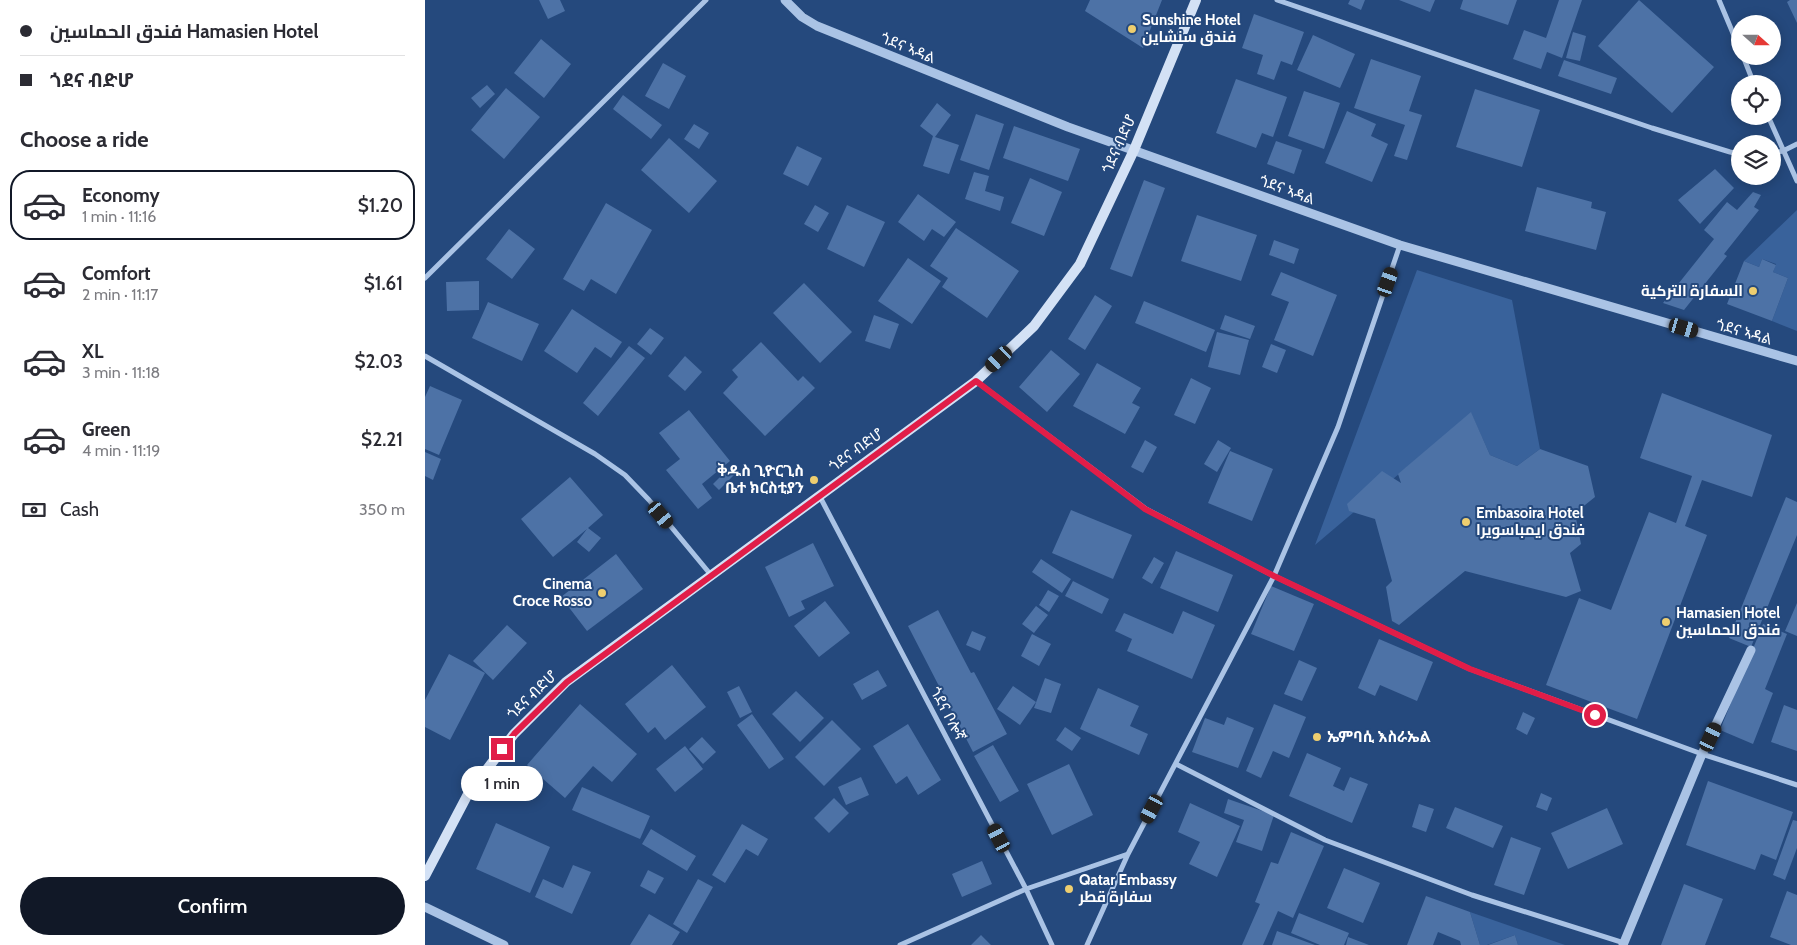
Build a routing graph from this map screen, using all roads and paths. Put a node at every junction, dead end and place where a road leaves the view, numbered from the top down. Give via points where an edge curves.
1 (706, 0) edge
2 (785, 0) edge
3 (1196, 0) edge
4 (1277, 0) edge
5 (1719, 0) edge
6 (1731, 29) edge
7 (1772, 125) edge
8 (1797, 144) edge
9 (1135, 150) junction
10 (1783, 151) junction
11 (1731, 152) edge
12 (1797, 181) edge
13 (1401, 245) junction
14 (425, 278) edge
15 (425, 356) edge
16 (1797, 362) edge
17 (976, 381) junction
18 (819, 496) junction
19 (711, 575) junction
20 (1274, 576) junction
21 (1751, 650) dead end
22 (1702, 754) junction
23 (1176, 764) junction
24 (1797, 785) edge
25 (1128, 854) junction
26 (425, 876) edge
27 (1027, 889) junction
28 (425, 907) edge
29 (1623, 944) edge
30 (504, 945) edge
31 (901, 945) edge
32 (1053, 945) edge
33 (1087, 945) edge

1 - 14 street
2 - 9 street, ጎደና ኣዳል via 817,26 1068,127
3 - 9 main road, ጎደና ብድሆ
4 - 11 street
5 - 6 street
7 - 10 street
8 - 10 street
9 - 13 street, ጎደና ኣዳል
9 - 17 main road, ጎደና ብድሆ via 1080,264 1034,326
10 - 12 street
13 - 16 street, ጎደና ኣዳል
13 - 20 street via 1339,428
15 - 19 street via 595,454 625,475
17 - 18 main road, ጎደና ብድሆ
17 - 20 street via 1145,509
18 - 19 main road, ጎደና ብድሆ
18 - 27 street, ጎደና ቦሎኛ
19 - 26 main road, ጎደና ብድሆ via 567,682 514,734 468,794
20 - 22 street via 1470,669
20 - 23 street
21 - 22 street
22 - 24 street
22 - 29 street
23 - 25 street
23 - 29 street via 1325,840 1472,895
25 - 27 street
25 - 33 street
27 - 31 street
27 - 32 street, ጎደና ቦሎኛ
28 - 30 street

